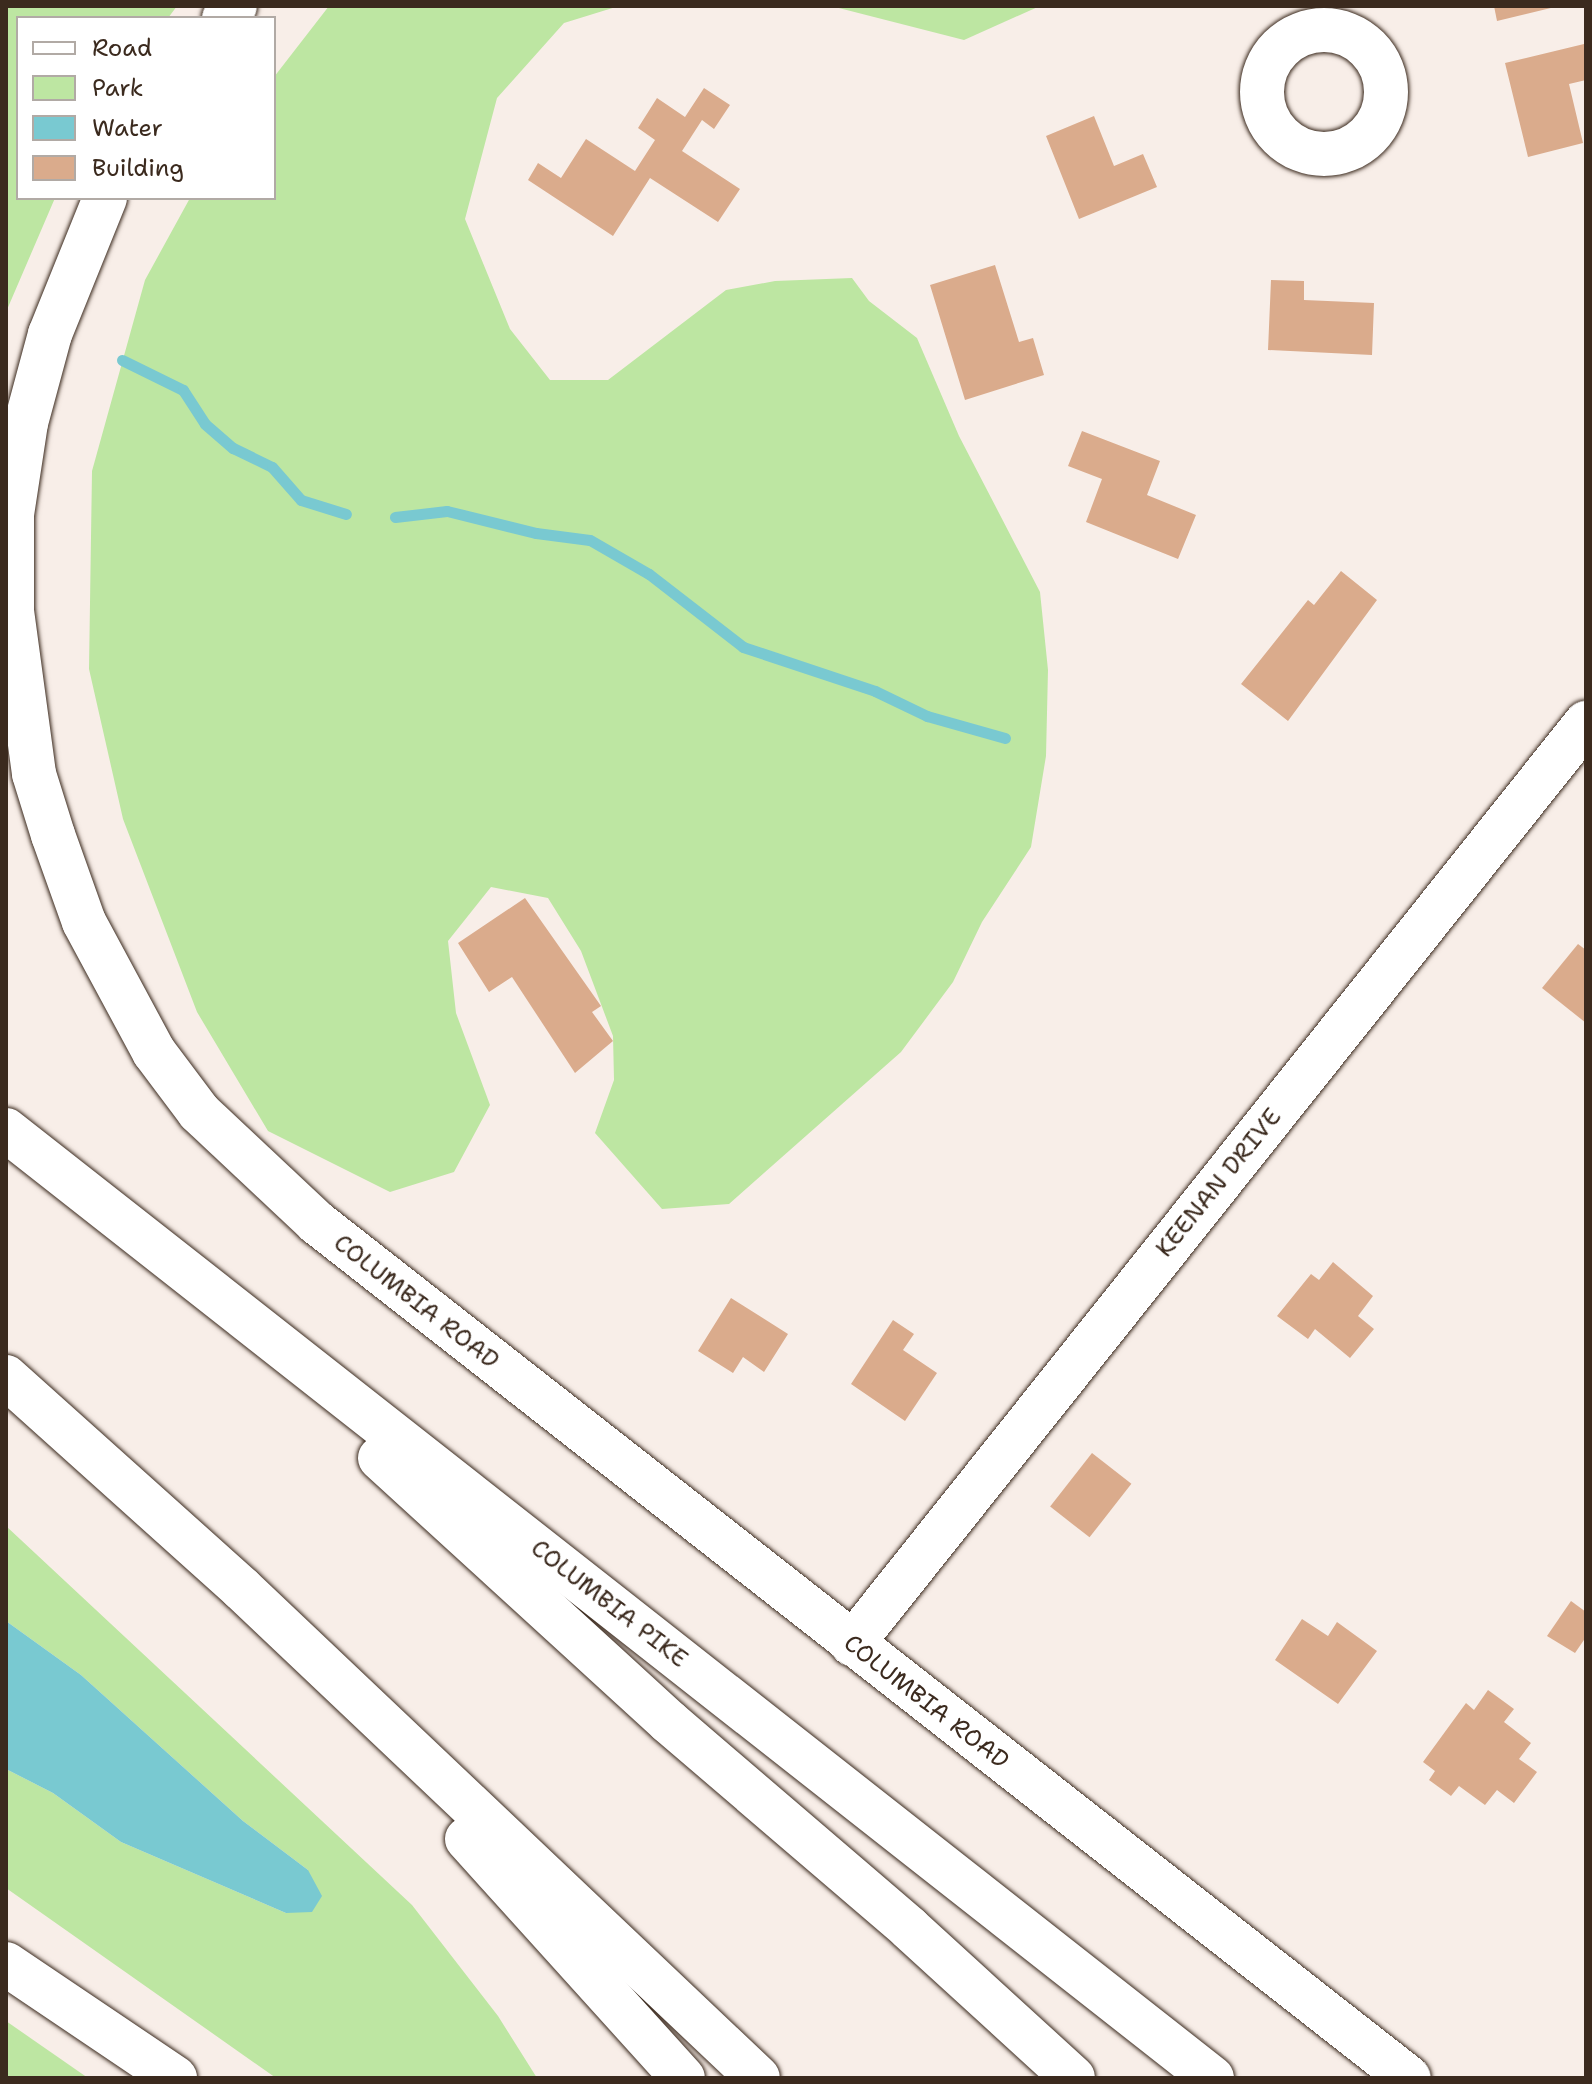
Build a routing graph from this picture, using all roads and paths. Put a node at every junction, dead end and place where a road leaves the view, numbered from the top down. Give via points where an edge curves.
1 (104, 200) edge
2 (1586, 723) edge
3 (6, 1130) edge
4 (118, 1218) junction
5 (6, 1377) edge
6 (241, 1588) junction
7 (852, 1644) junction
8 (6, 1964) edge
9 (175, 2078) edge
10 (683, 2078) edge
11 (758, 2078) edge
12 (1073, 2078) edge
13 (1212, 2078) edge
14 (1409, 2078) edge

1 - 7 main road, COLUMBIA ROAD via 50,334 26,423 12,514 12,611 34,774 84,922 115,987 199,1112 259,1173
2 - 7 main road, KEENAN DRIVE
3 - 4 main road, COLUMBIA PIKE
4 - 12 main road via 669,1722 909,1928
4 - 13 main road, COLUMBIA PIKE
5 - 6 main road
6 - 10 main road
6 - 11 main road
7 - 14 main road, COLUMBIA ROAD
8 - 9 main road

